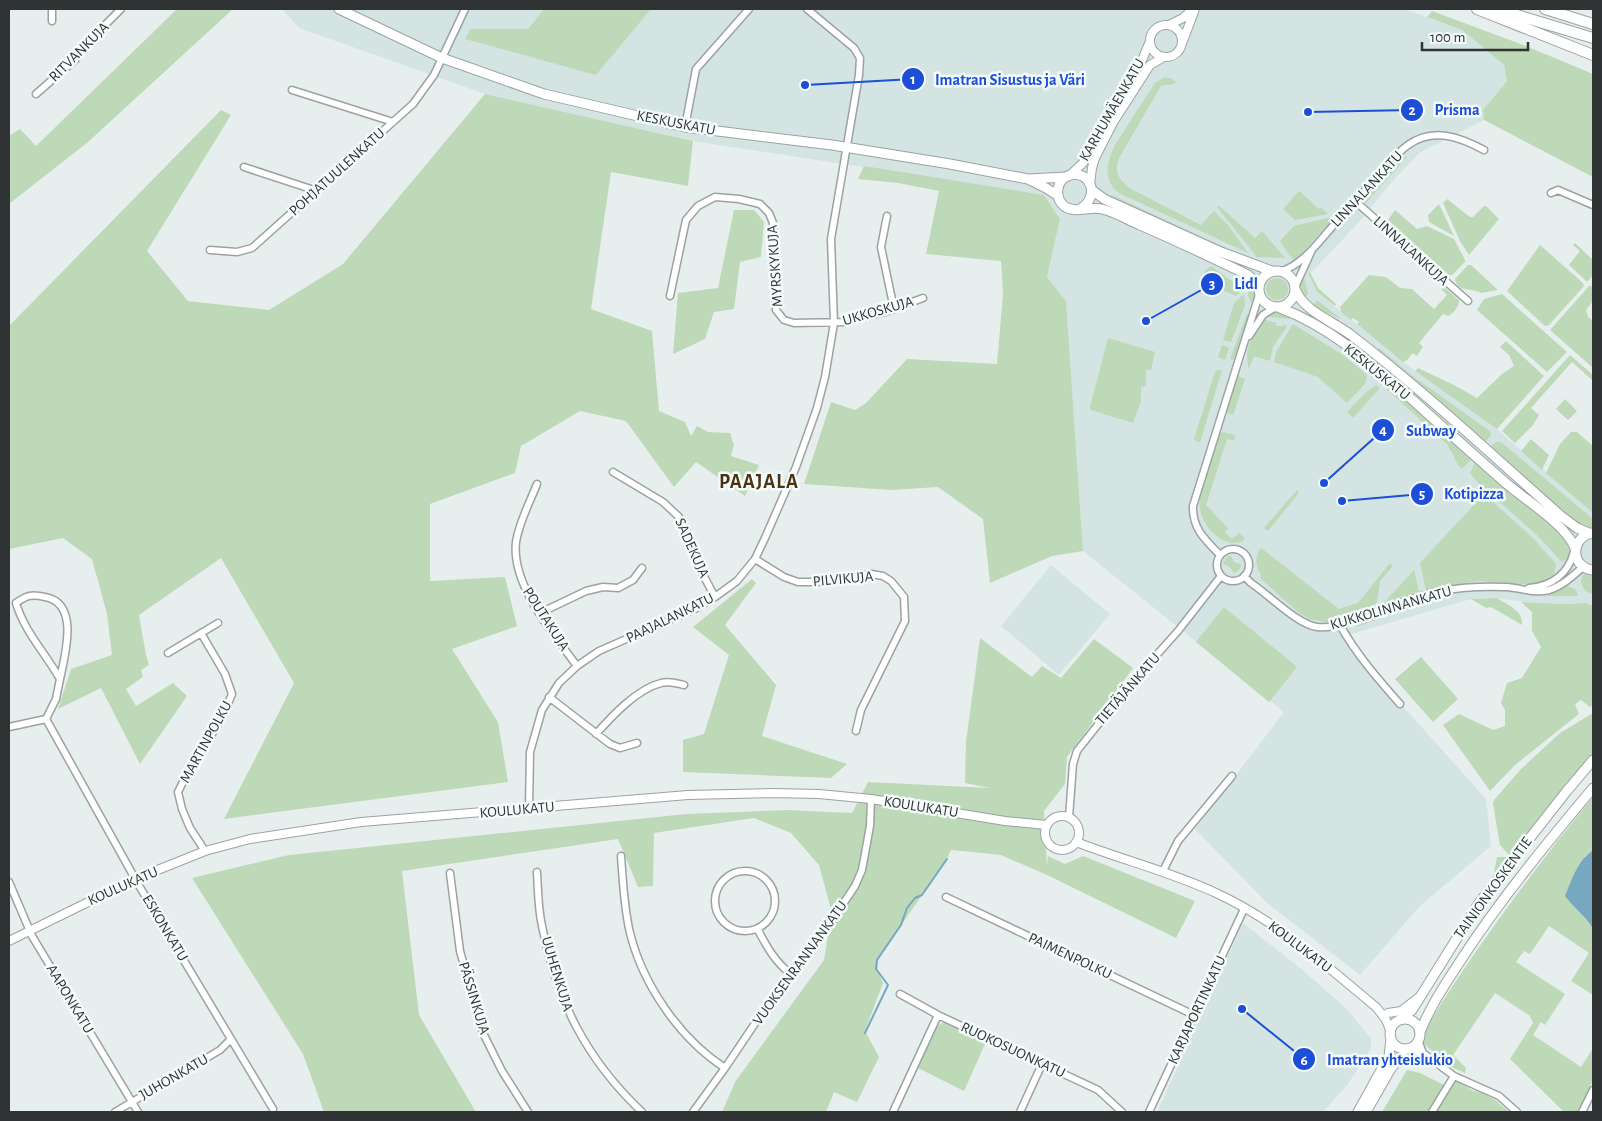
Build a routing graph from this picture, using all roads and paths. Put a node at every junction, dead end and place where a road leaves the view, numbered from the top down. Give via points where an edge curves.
1 (52, 9) edge
2 (121, 9) edge
3 (339, 9) edge
4 (465, 9) edge
5 (749, 9) edge
6 (807, 9) edge
7 (1194, 9) edge
8 (1477, 9) edge
9 (1497, 9) edge
10 (1545, 9) edge
11 (52, 21) dead end
12 (1593, 24) edge
13 (1169, 25) junction
14 (1593, 38) edge
15 (1183, 41) junction
16 (1150, 42) junction
17 (1593, 55) edge
18 (1164, 57) junction
19 (442, 58) junction
20 (292, 90) dead end
21 (36, 94) dead end
22 (392, 122) junction
23 (685, 127) junction
24 (846, 148) junction
25 (1484, 150) dead end
26 (244, 166) dead end
27 (1068, 176) junction
28 (1028, 179) junction
29 (1091, 187) junction
30 (317, 191) junction
31 (1551, 193) dead end
32 (1058, 195) junction
33 (1355, 201) junction
34 (1593, 205) edge
35 (1080, 209) junction
36 (887, 216) dead end
37 (1313, 249) junction
38 (210, 250) dead end
39 (1272, 271) junction
40 (1282, 271) junction
41 (1259, 285) junction
42 (1296, 289) junction
43 (1259, 295) junction
44 (670, 296) dead end
45 (923, 298) dead end
46 (1468, 301) dead end
47 (1277, 308) junction
48 (894, 309) junction
49 (834, 323) junction
50 (1245, 341) junction
51 (613, 472) dead end
52 (537, 484) dead end
53 (1591, 533) edge
54 (1575, 550) junction
55 (1220, 555) junction
56 (755, 559) junction
57 (1583, 567) junction
58 (642, 568) dead end
59 (1593, 570) edge
60 (1221, 576) junction
61 (1244, 576) junction
62 (1524, 589) junction
63 (715, 597) junction
64 (540, 613) junction
65 (218, 623) dead end
66 (1340, 625) junction
67 (202, 634) junction
68 (168, 653) dead end
69 (577, 666) junction
70 (60, 679) junction
71 (684, 685) dead end
72 (549, 697) junction
73 (1400, 704) dead end
74 (46, 719) junction
75 (9, 727) edge
76 (856, 731) dead end
77 (596, 734) junction
78 (637, 743) dead end
79 (1593, 760) edge
80 (1232, 776) dead end
81 (1593, 788) edge
82 (871, 799) junction
83 (529, 809) junction
84 (1069, 817) junction
85 (1046, 825) junction
86 (1076, 842) junction
87 (205, 851) junction
88 (620, 856) dead end
89 (536, 872) dead end
90 (1163, 872) junction
91 (450, 873) dead end
92 (136, 879) junction
93 (9, 882) edge
94 (946, 897) dead end
95 (1244, 909) junction
96 (758, 930) junction
97 (29, 931) junction
98 (9, 941) edge
99 (791, 974) junction
100 (900, 994) dead end
101 (1420, 997) junction
102 (1377, 1008) junction
103 (1388, 1013) junction
104 (938, 1015) junction
105 (1194, 1015) junction
106 (1400, 1020) junction
107 (1391, 1035) junction
108 (1419, 1036) junction
109 (231, 1039) junction
110 (1406, 1049) junction
111 (1424, 1054) junction
112 (1042, 1064) junction
113 (725, 1068) junction
114 (1454, 1076) junction
115 (1593, 1090) edge
116 (132, 1102) junction
117 (274, 1109) dead end
118 (115, 1112) edge
119 (138, 1112) edge
120 (528, 1112) edge
121 (642, 1112) edge
122 (693, 1112) edge
123 (893, 1112) edge
124 (1020, 1112) edge
125 (1122, 1112) edge
126 (1150, 1112) edge
127 (1358, 1112) edge
128 (1366, 1112) edge
129 (1432, 1112) edge
130 (1517, 1112) edge
131 (1582, 1112) edge

1 - 11 street
2 - 21 street, RITVANKUJA via 77,53 76,59
3 - 19 main road, KESKUSKATU
4 - 19 street, POHJATUULENKATU
5 - 23 street via 696,69
6 - 24 street, PAAJALANKATU via 854,48 860,58
7 - 13 street
7 - 15 street
8 - 17 highway
9 - 14 highway
10 - 12 highway
13 - 15 street via 1180,32
13 - 16 street via 1154,30
15 - 18 street via 1179,52
16 - 18 street via 1154,52
16 - 27 street, KARHUMÄENKATU via 1083,163
18 - 29 street, KARHUMÄENKATU via 1150,65 1118,115 1095,158
19 - 22 street, POHJATUULENKATU via 413,104
19 - 23 main road, KESKUSKATU via 544,94
20 - 22 street
22 - 30 street, POHJATUULENKATU
23 - 24 main road, KESKUSKATU
24 - 28 main road, KESKUSKATU
24 - 49 street, PAAJALANKATU via 831,240
25 - 33 street, LINNALANKATU via 1464,139 1444,135 1417,140 1403,149
26 - 30 street
27 - 28 main road, KESKUSKATU
27 - 29 main road via 1081,176
27 - 32 main road via 1059,185
28 - 32 main road, KESKUSKATU
29 - 35 main road via 1089,201
29 - 39 main road via 1104,199 1221,252
30 - 38 street, POHJATUULENKATU via 252,248 236,252
31 - 34 street via 1558,190
32 - 35 main road via 1068,208
33 - 37 street, LINNALANKATU
33 - 46 street, LINNALANKUJA
35 - 41 main road via 1101,208 1248,275
36 - 48 street via 881,247
37 - 40 street, LINNALANKATU via 1291,268
37 - 42 street, LINNALANKATU
39 - 40 main road
39 - 41 main road
40 - 42 main road via 1291,278
41 - 43 main road
42 - 47 main road via 1290,303
42 - 53 main road, KESKUSKATU via 1304,304 1395,370 1561,516 1577,528
43 - 47 main road via 1264,303
43 - 50 street
44 - 49 street, MYRSKYKUJA via 686,220 698,206 715,197 739,199 760,204 773,223 776,310 784,320 794,324
45 - 48 street, UKKOSKUJA
47 - 50 street via 1263,316
47 - 54 main road, KESKUSKATU via 1298,314 1325,330 1380,372 1567,534
48 - 49 street, UKKOSKUJA
49 - 56 street, PAAJALANKATU via 817,408 796,467
50 - 55 street via 1192,514 1198,532
51 - 63 street, SADEKUJA via 663,502 680,517 700,569
52 - 64 street, POUTAKUJA via 516,539 515,555 523,585
53 - 54 main road via 1580,539
54 - 57 main road, KESKUSKATU via 1576,559
54 - 62 street, KUKKOLINNANKATU via 1558,578 1543,586
55 - 60 street via 1216,566
55 - 61 street via 1231,549 1243,552 1249,563
56 - 63 street, PAAJALANKATU via 737,581
56 - 76 street, PILVIKUJA via 798,582 824,582 871,574 882,576 891,581 904,597 905,621 861,710
57 - 59 main road
57 - 62 street, KUKKOLINNANKATU via 1555,588
58 - 64 street via 633,580 618,588 586,591
60 - 61 street via 1234,581
60 - 84 street, TIETÄJÄNKATU via 1078,751
61 - 66 street, KUKKOLINNANKATU via 1303,623 1324,628
62 - 66 street, KUKKOLINNANKATU via 1469,586 1440,591
63 - 69 street, PAAJALANKATU via 599,652
64 - 69 street, POUTAKUJA
65 - 67 street
66 - 73 street via 1372,672
67 - 68 street
67 - 87 street, MARTINPOLKU via 226,674 232,694 222,718 178,792 190,828
69 - 72 street, PAAJALANKATU via 558,683
70 - 70 street via 20,617 16,603 26,595 54,598 65,612 68,639
70 - 74 street via 56,699
71 - 77 street via 660,683 638,694 614,713
72 - 77 street
72 - 83 street, PAAJALANKATU via 530,752
74 - 75 street
74 - 92 street, ESKONKATU
77 - 78 street via 620,748
79 - 101 main road, TAINIONKOSKENTIE via 1479,903
80 - 90 street via 1178,841
81 - 108 main road, TAINIONKOSKENTIE via 1476,937 1430,1009
82 - 83 street, KOULUKATU via 819,794 688,795
82 - 85 street, KOULUKATU
82 - 99 street, VUOKSENRANNANKATU via 862,870 855,886
83 - 87 street, KOULUKATU via 360,822 250,839
84 - 85 street via 1054,818
84 - 86 street via 1078,828
85 - 86 street via 1045,837 1056,849 1068,849
86 - 90 street, KOULUKATU
87 - 92 street, KOULUKATU
88 - 113 street via 630,934 653,990 700,1051
89 - 121 street, UUHENKUJA via 542,924 554,974 571,1019 603,1070
90 - 95 street, KOULUKATU
91 - 120 street, PÄSSINKUJA via 460,951 483,1033
92 - 97 street, KOULUKATU
92 - 109 street, ESKONKATU
93 - 97 street, AAPONKATU
94 - 105 street, PAIMENPOLKU
95 - 102 street, KOULUKATU via 1287,934
95 - 105 street, KARJAPORTINKATU
96 - 96 street via 772,914 774,894 766,881 754,873 734,874 725,879 717,891 715,906 719,916 736,930
96 - 99 street via 773,958
97 - 98 street, KOULUKATU
97 - 116 street, AAPONKATU
99 - 113 street, VUOKSENRANNANKATU
100 - 104 street, RUOKOSUONKATU
101 - 103 street via 1400,1011
101 - 106 main road, TAINIONKOSKENTIE
102 - 103 street
102 - 107 street
103 - 106 street
104 - 112 street, RUOKOSUONKATU
104 - 123 street
105 - 126 street, KARJAPORTINKATU
106 - 107 main road via 1394,1024
106 - 108 main road via 1412,1021
107 - 110 main road via 1397,1046
107 - 127 main road via 1389,1056
108 - 110 main road via 1415,1045
108 - 111 street
109 - 116 street, JUHONKATU via 220,1050
109 - 117 street, ESKONKATU
110 - 111 street
110 - 128 main road
111 - 114 street
112 - 124 street
112 - 125 street, RUOKOSUONKATU via 1098,1090
113 - 122 street, VUOKSENRANNANKATU
114 - 129 street
114 - 130 street via 1499,1096
115 - 131 street
116 - 118 street, JUHONKATU
116 - 119 street, AAPONKATU

